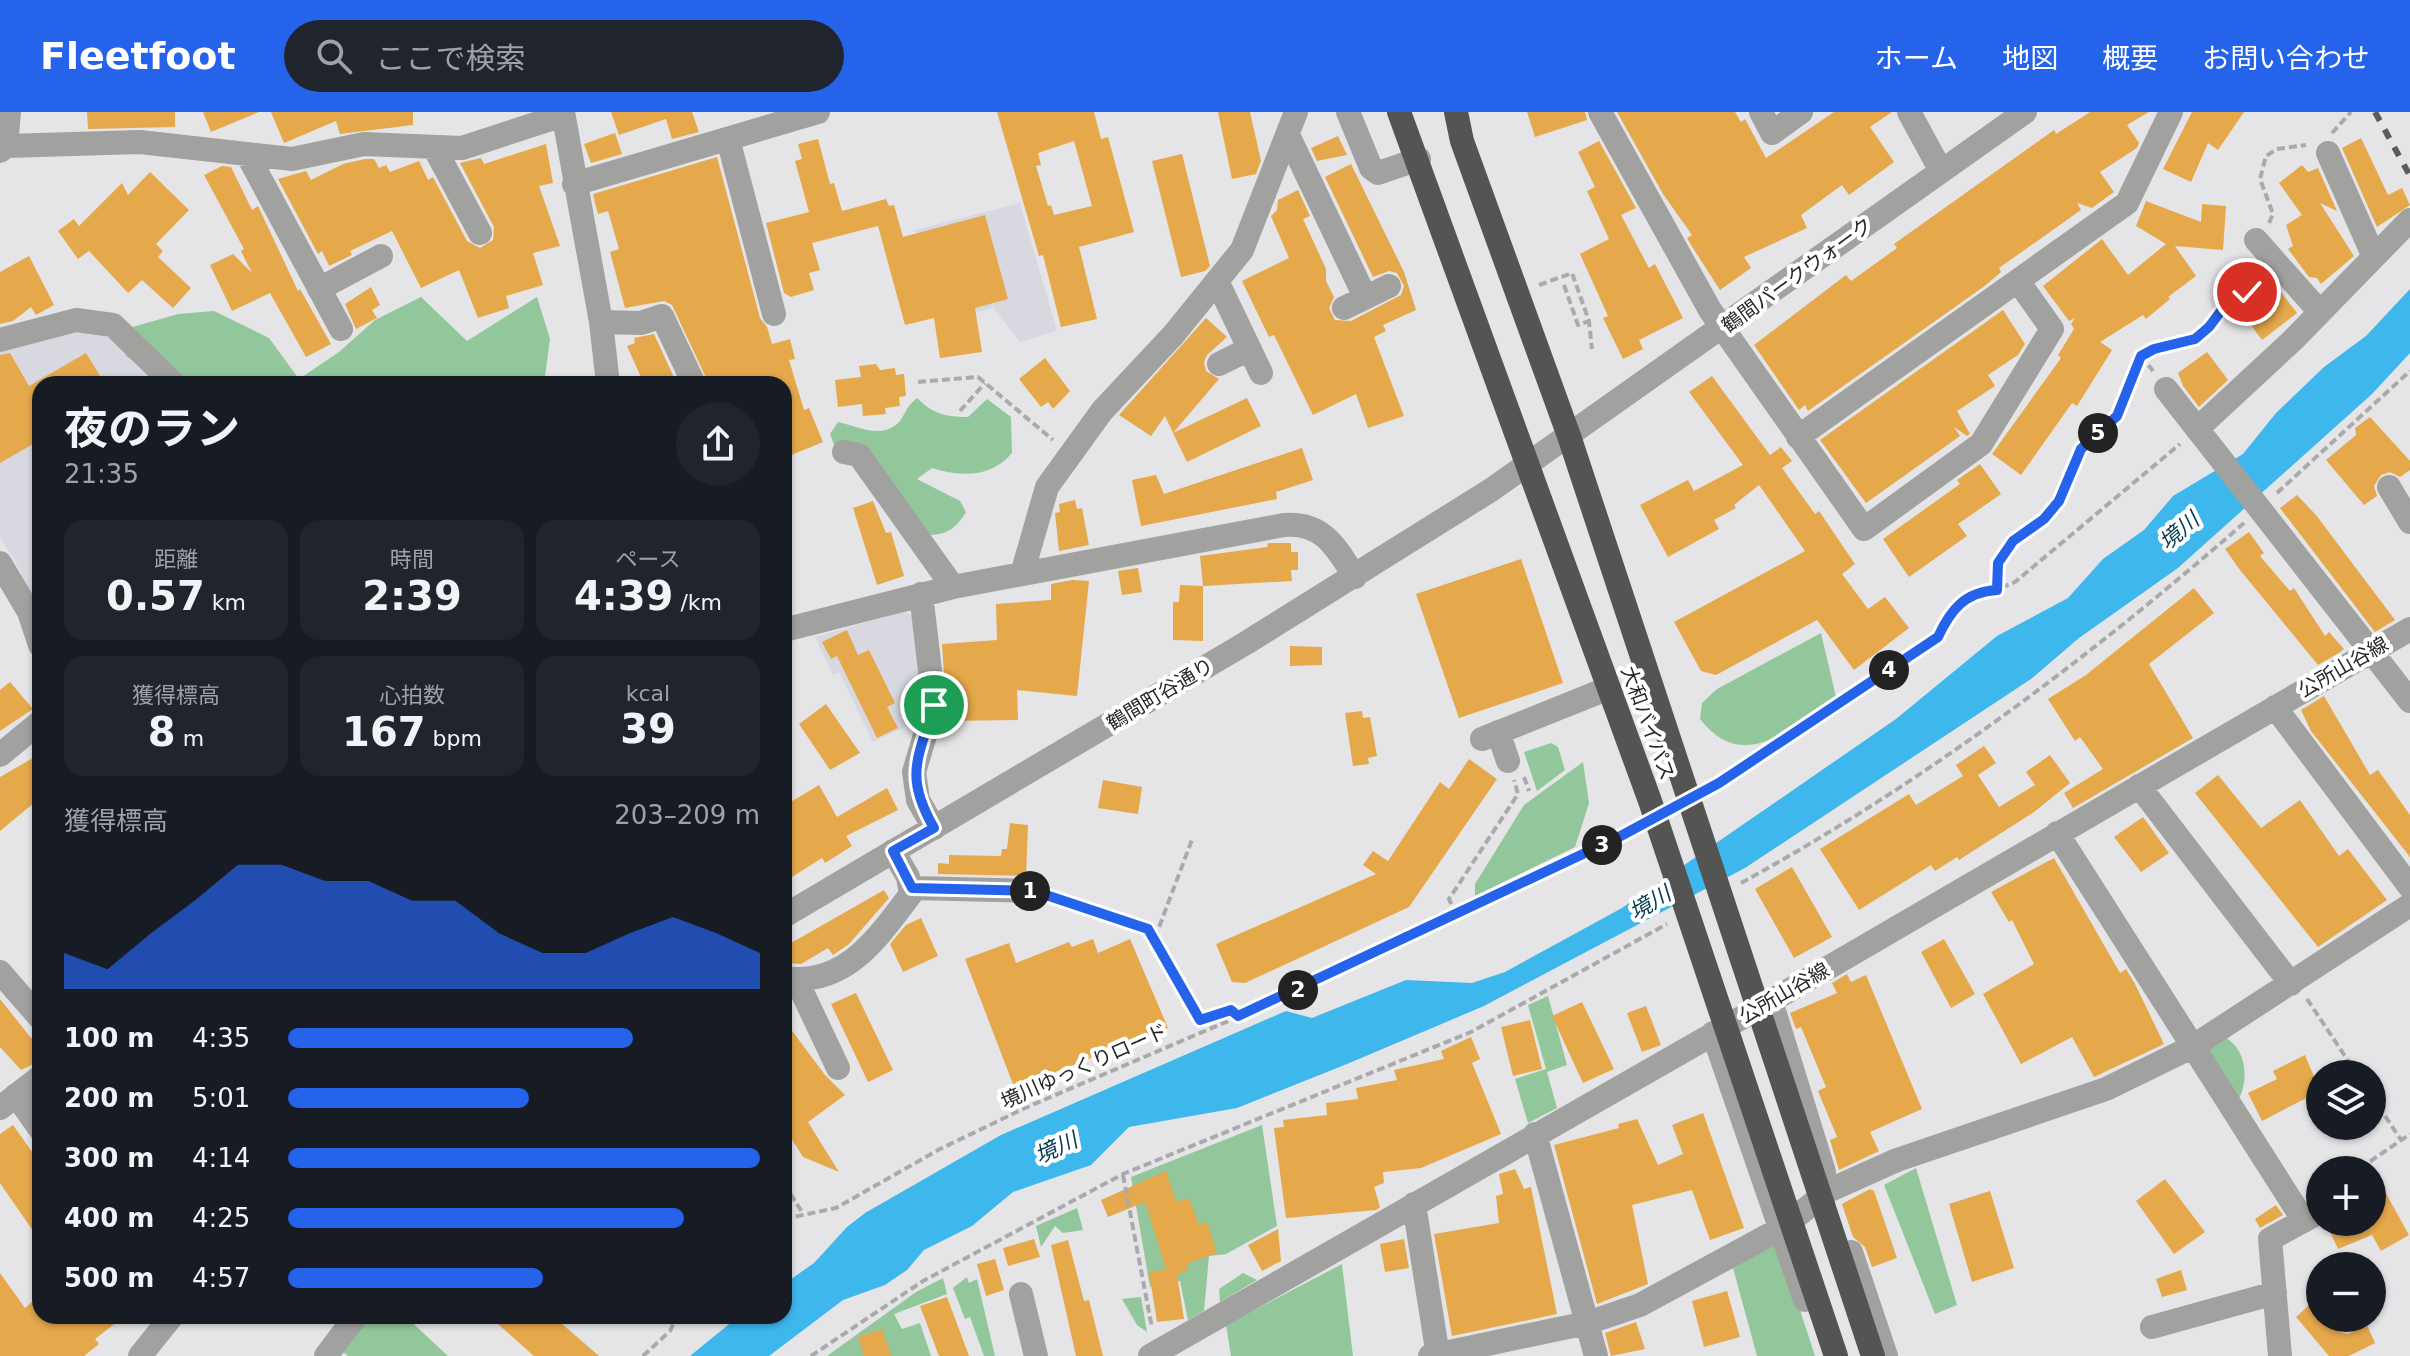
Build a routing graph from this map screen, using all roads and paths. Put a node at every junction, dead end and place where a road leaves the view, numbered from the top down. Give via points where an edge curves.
1 (9, 112) edge
2 (818, 112) edge
3 (1296, 112) edge
4 (1348, 112) edge
5 (1401, 112) edge
6 (1454, 112) edge
7 (1600, 112) edge
8 (1761, 112) edge
9 (1801, 112) edge
10 (1909, 112) edge
11 (2025, 112) edge
12 (2171, 112) edge
13 (2351, 112) edge
14 (563, 113) edge
15 (768, 119) edge
16 (1288, 135) junction
17 (728, 139) junction
18 (2320, 145) junction
19 (434, 147) junction
20 (3, 149) edge
21 (247, 154) junction
22 (1419, 159) junction
23 (1941, 171) junction
24 (574, 184) junction
25 (2410, 220) edge
26 (480, 233) dead end
27 (2256, 240) junction
28 (381, 256) dead end
29 (2374, 257) junction
30 (763, 273) junction
31 (1572, 273) dead end
32 (740, 279) dead end
33 (1217, 281) junction
34 (2018, 281) junction
35 (1564, 285) dead end
36 (1389, 286) dead end
37 (319, 289) junction
38 (2320, 312) junction
39 (774, 314) dead end
40 (1589, 321) junction
41 (601, 322) junction
42 (341, 329) dead end
43 (1722, 329) junction
44 (0, 340) edge
45 (1249, 349) junction
46 (1592, 349) dead end
47 (1219, 364) dead end
48 (2410, 371) edge
49 (1261, 373) dead end
50 (166, 376) edge
51 (607, 376) edge
52 (690, 376) edge
53 (918, 382) dead end
54 (985, 383) junction
55 (2166, 389) dead end
56 (960, 411) dead end
57 (1047, 434) dead end
58 (1569, 436) junction
59 (2203, 436) junction
60 (1798, 437) junction
61 (844, 452) dead end
62 (1530, 464) junction
63 (2257, 506) junction
64 (0, 563) edge
65 (1022, 574) junction
66 (1355, 577) junction
67 (953, 587) junction
68 (1997, 590) junction
69 (921, 594) junction
70 (32, 621) edge
71 (792, 628) edge
72 (2410, 629) edge
73 (2371, 651) junction
74 (1609, 688) junction
75 (2410, 701) edge
76 (2275, 707) junction
77 (32, 729) edge
78 (0, 755) edge
79 (1508, 761) dead end
80 (2139, 786) junction
81 (1695, 788) junction
82 (1518, 794) dead end
83 (1646, 813) junction
84 (934, 828) junction
85 (2057, 833) junction
86 (1193, 837) dead end
87 (893, 851) junction
88 (2410, 887) edge
89 (912, 888) junction
90 (1729, 890) dead end
91 (1034, 891) joint
92 (2410, 905) edge
93 (792, 911) edge
94 (1456, 915) junction
95 (1676, 919) dead end
96 (1155, 938) junction
97 (0, 972) edge
98 (792, 978) edge
99 (792, 982) edge
100 (2291, 984) junction
101 (1771, 1001) junction
102 (32, 1009) edge
103 (1238, 1016) junction
104 (1713, 1033) junction
105 (2192, 1047) junction
106 (2348, 1060) edge
107 (838, 1068) dead end
108 (32, 1083) edge
109 (8, 1101) edge
110 (2386, 1117) edge
111 (32, 1122) edge
112 (1535, 1134) junction
113 (2410, 1134) edge
114 (2401, 1140) junction
115 (2378, 1156) edge
116 (1123, 1174) junction
117 (1830, 1190) junction
118 (792, 1196) edge
119 (1414, 1204) junction
120 (2306, 1208) edge
121 (803, 1213) junction
122 (792, 1216) edge
123 (2306, 1219) edge
124 (1780, 1229) junction
125 (2275, 1293) junction
126 (1021, 1294) dead end
127 (1587, 1323) junction
128 (166, 1324) edge
129 (350, 1324) edge
130 (673, 1324) edge
131 (2152, 1327) dead end
132 (1153, 1355) edge
133 (1435, 1355) edge
134 (140, 1356) edge
135 (326, 1356) edge
136 (643, 1356) edge
137 (811, 1356) edge
138 (1036, 1356) edge
139 (1596, 1356) edge
140 (1824, 1356) edge
141 (1836, 1356) edge
142 (1873, 1356) edge
143 (1886, 1356) edge
144 (2280, 1356) edge

1 - 20 street
2 - 15 street
3 - 16 street
4 - 22 street via 1371,168 1378,173
5 - 22 highway, 大和バイパス
6 - 58 highway, 大和バイパス
7 - 43 street
8 - 9 street via 1772,133
10 - 23 street
11 - 23 street, 鶴間パークウォーク
12 - 34 street via 2127,203
13 - 18 path
14 - 19 street via 462,148
14 - 24 street
15 - 17 street
16 - 33 street via 1242,250
16 - 36 street via 1354,303
17 - 24 street
17 - 30 street
18 - 27 path via 2277,149 2266,156 2260,179 2273,214
18 - 29 street
19 - 21 street via 364,144 292,159
19 - 26 street
20 - 21 street via 140,142
21 - 37 street
22 - 62 highway, 大和バイパス
23 - 43 street, 鶴間パークウォーク
24 - 41 street
25 - 29 street
27 - 38 street
27 - 68 path via 2247,292 2227,303 2195,339 2141,356 2117,416 2081,449 2059,501 2013,541 1998,563
28 - 37 street
29 - 38 street
30 - 32 street
30 - 39 street
31 - 40 path
33 - 45 street
33 - 65 street via 1102,411 1047,487
34 - 60 street
34 - 60 street via 2052,329 1981,444 1864,529
35 - 40 path via 1578,325
37 - 42 street
38 - 59 street
40 - 46 path
41 - 51 street
41 - 52 street via 641,323 662,316
43 - 58 street, 鶴間パークウォーク
43 - 60 street
44 - 50 street via 76,320 113,325
45 - 47 street
45 - 49 street
48 - 63 path
53 - 54 path via 978,377
54 - 56 path
54 - 57 path
55 - 59 street
58 - 62 street, 鶴間パークウォーク
58 - 81 highway, 大和バイパス
59 - 63 street
59 - 68 path via 2015,582
61 - 67 street via 859,455
62 - 66 street, 鶴間町谷通り
62 - 74 highway, 大和バイパス
63 - 73 street
63 - 90 path via 2167,589 2019,703 1879,802
64 - 70 street
65 - 66 street via 1302,524 1329,538
65 - 67 street
66 - 84 street, 鶴間町谷通り
67 - 69 street
68 - 81 path via 1977,591 1960,602 1938,637
69 - 71 street
69 - 84 street via 934,705 914,772 918,800
72 - 73 street, 公所山谷線
73 - 75 street
73 - 76 street, 公所山谷線
74 - 79 street via 1490,736
74 - 83 highway, 大和バイパス
76 - 80 street, 公所山谷線
76 - 88 street
77 - 78 street
80 - 85 street, 公所山谷線
80 - 100 street
81 - 142 highway, 大和バイパス
82 - 94 path via 1449,899
83 - 94 path, 境川ゆっくりロード
83 - 141 highway, 大和バイパス
84 - 87 street, 鶴間町谷通り
85 - 101 street, 公所山谷線
85 - 105 street
86 - 96 path
87 - 89 street
87 - 93 street, 鶴間町谷通り
89 - 91 street
89 - 98 street via 857,960 827,975
91 - 96 path via 1148,929
92 - 100 street
94 - 103 path, 境川ゆっくりロード
95 - 116 path via 1471,1032
96 - 103 path via 1200,1020 1231,1010
97 - 102 street
99 - 107 street
100 - 105 street
100 - 106 path
101 - 104 street, 公所山谷線
101 - 117 street
103 - 121 path, 境川ゆっくりロード via 1025,1108 836,1208
104 - 112 street, 公所山谷線
104 - 124 street
105 - 117 street via 2106,1089 1897,1160
105 - 120 street
108 - 109 street
109 - 111 street
110 - 114 path
112 - 119 street, 公所山谷線
112 - 127 street
113 - 114 path
114 - 115 path
116 - 132 path
116 - 137 path via 923,1281
117 - 124 street
117 - 143 street
118 - 121 path
119 - 132 street, 公所山谷線
119 - 133 street
121 - 122 path, 境川ゆっくりロード
123 - 125 street via 2270,1239
124 - 127 street via 1640,1305
124 - 140 street
125 - 131 street
125 - 144 street
126 - 138 street
127 - 133 street
127 - 139 street
128 - 134 street
129 - 135 street
130 - 136 path

